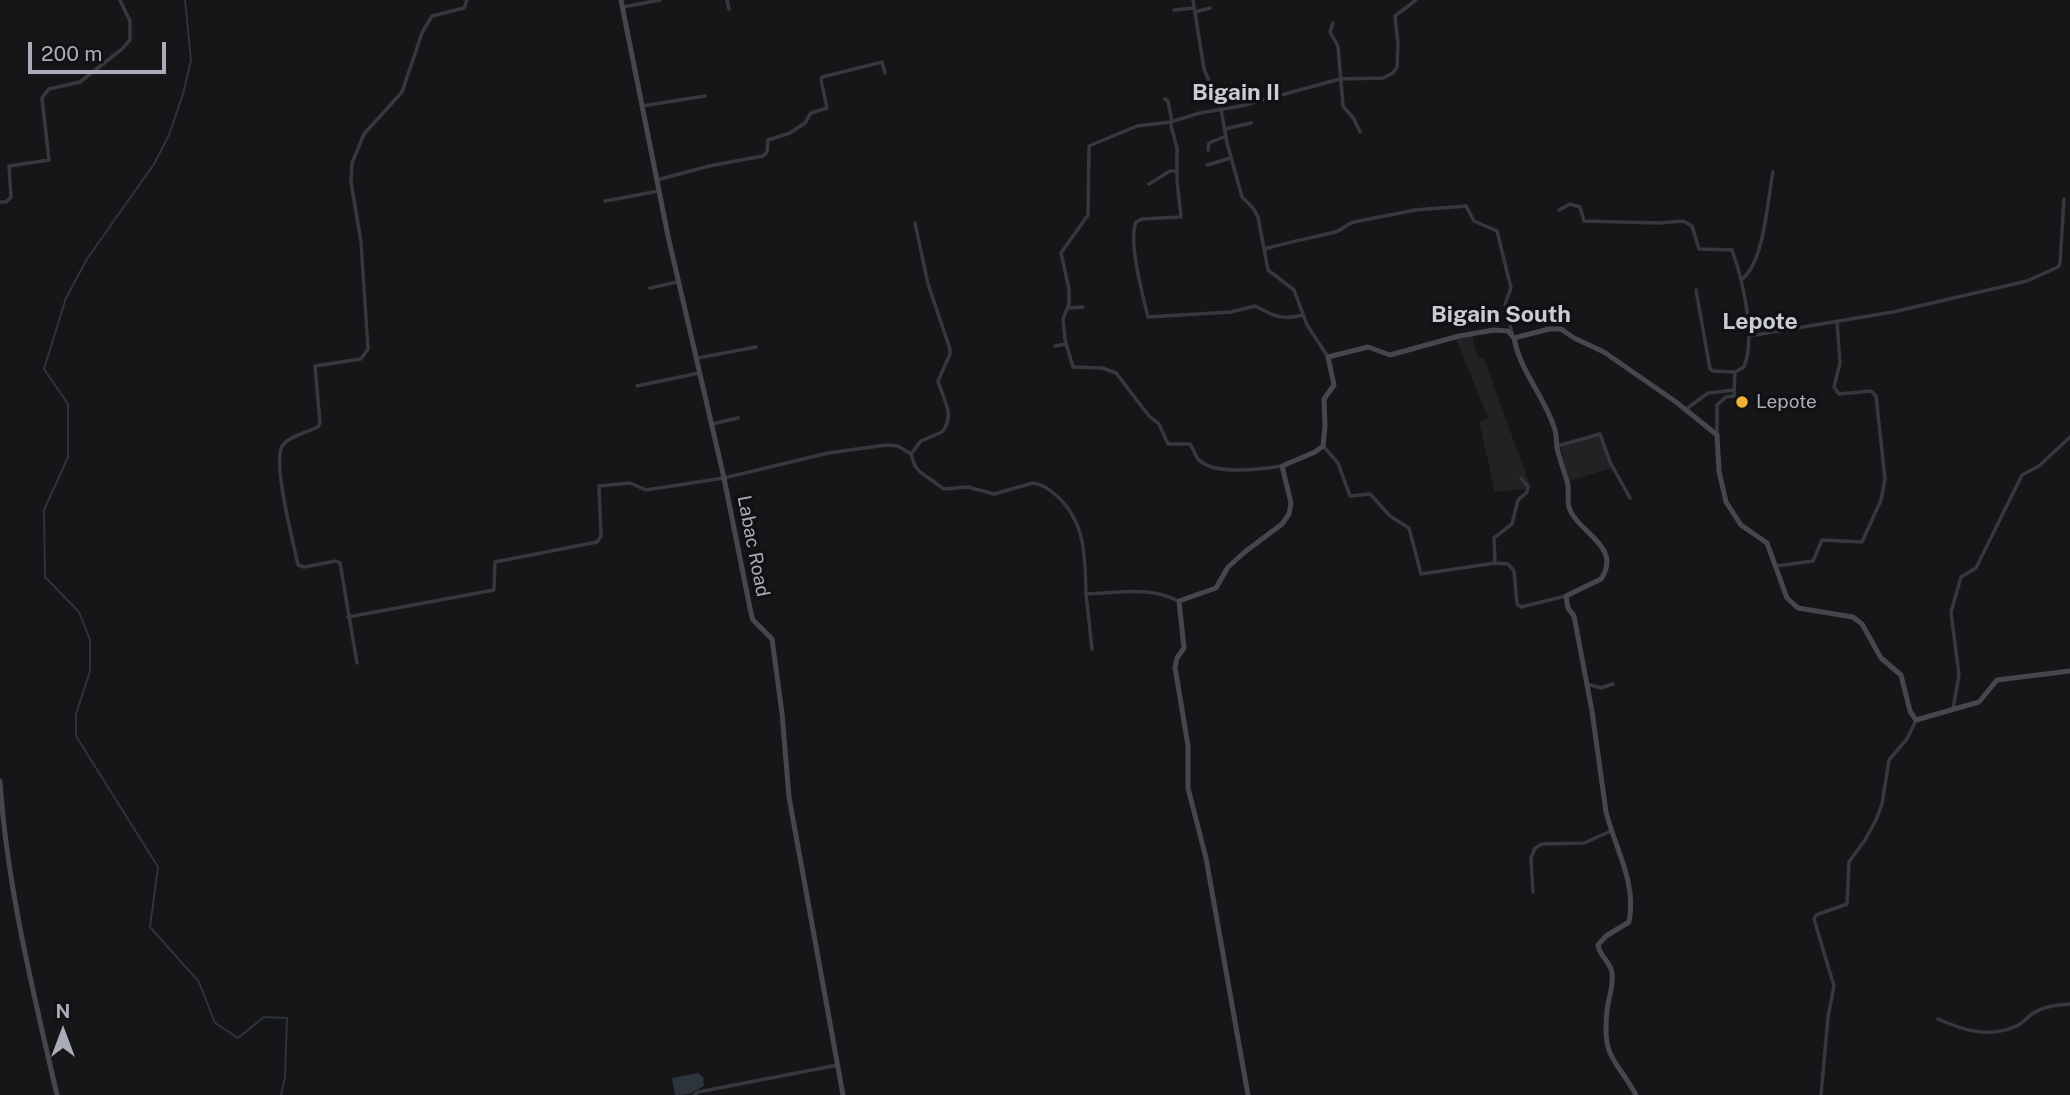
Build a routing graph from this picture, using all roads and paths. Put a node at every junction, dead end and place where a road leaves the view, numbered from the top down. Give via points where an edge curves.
1 (120, 0) edge
2 (467, 0) edge
3 (621, 0) edge
4 (660, 0) edge
5 (727, 0) edge
6 (1193, 0) edge
7 (1416, 0) edge
8 (623, 7) junction
9 (1210, 8) dead end
10 (729, 9) dead end
11 (1174, 10) dead end
12 (1194, 10) junction
13 (1333, 23) dead end
14 (885, 73) dead end
15 (1340, 79) junction
16 (705, 96) dead end
17 (1165, 99) dead end
18 (642, 106) junction
19 (1221, 109) junction
20 (1171, 122) junction
21 (1251, 123) dead end
22 (1225, 129) junction
23 (1360, 132) dead end
24 (1226, 136) junction
25 (1208, 150) dead end
26 (1231, 159) junction
27 (1207, 164) dead end
28 (1176, 171) junction
29 (1773, 172) dead end
30 (657, 180) junction
31 (1149, 184) dead end
32 (659, 191) junction
33 (2064, 199) dead end
34 (605, 201) dead end
35 (0, 202) edge
36 (1559, 210) dead end
37 (915, 223) dead end
38 (1265, 249) junction
39 (1741, 279) junction
40 (680, 282) junction
41 (650, 288) dead end
42 (1696, 290) dead end
43 (1083, 307) dead end
44 (1067, 309) junction
45 (1303, 315) junction
46 (1837, 321) junction
47 (1513, 336) junction
48 (1748, 336) junction
49 (1066, 344) junction
50 (1055, 346) dead end
51 (756, 347) dead end
52 (1328, 357) junction
53 (698, 358) junction
54 (1735, 372) junction
55 (701, 373) junction
56 (637, 386) dead end
57 (1734, 390) junction
58 (1685, 410) junction
59 (738, 418) dead end
60 (712, 424) junction
61 (1717, 435) junction
62 (2070, 437) edge
63 (1323, 446) junction
64 (1557, 446) junction
65 (911, 454) junction
66 (1282, 466) junction
67 (724, 478) junction
68 (1521, 478) dead end
69 (1630, 498) dead end
70 (1495, 563) junction
71 (1775, 566) junction
72 (1086, 594) junction
73 (1566, 596) junction
74 (1179, 601) junction
75 (348, 617) junction
76 (1092, 649) dead end
77 (357, 663) dead end
78 (2070, 671) edge
79 (1587, 684) junction
80 (1613, 684) dead end
81 (1952, 711) junction
82 (1916, 720) junction
83 (0, 780) edge
84 (1611, 831) junction
85 (1533, 892) dead end
86 (2070, 1004) edge
87 (1938, 1019) dead end
88 (838, 1065) junction
89 (57, 1095) edge
90 (694, 1095) edge
91 (843, 1095) edge
92 (1248, 1095) edge
93 (1636, 1095) edge
94 (1821, 1095) edge

1 - 35 street via 130,20 130,40 85,79 45,93 49,160 9,166 11,197
2 - 75 street via 464,8 432,16 402,92 364,134 355,153 351,182 361,242 368,348 361,359 315,366 320,423 281,448 281,481 298,565 339,562
3 - 8 street, Labac Road
4 - 8 street
5 - 10 street
6 - 12 street
7 - 15 street via 1395,16 1398,60 1393,73 1383,78
8 - 18 street, Labac Road
9 - 12 street
11 - 12 street
12 - 19 street via 1204,69
13 - 15 street via 1330,32 1338,46
14 - 30 street via 882,62 822,76 827,108 811,113 790,133 768,140 763,156
15 - 19 street
15 - 23 street via 1343,106
16 - 18 street
17 - 20 street
18 - 30 street, Labac Road
19 - 20 street
19 - 22 street
20 - 28 street
20 - 44 street via 1137,126 1089,146 1088,215 1060,253 1069,289
21 - 22 street
22 - 24 street
24 - 25 street via 1209,143
24 - 26 street
26 - 27 street
26 - 38 street via 1242,197 1258,217
28 - 31 street
28 - 45 street via 1181,217 1142,219 1133,228 1148,317 1231,312 1255,306 1281,319
29 - 39 street via 1761,244 1750,271
30 - 32 street, Labac Road
32 - 34 street
32 - 40 street, Labac Road
33 - 46 street via 2058,267 2027,281
36 - 39 street via 1570,204 1580,207 1584,222 1683,221 1692,226 1699,249 1732,250
37 - 65 street via 928,284 950,349 938,381 949,418 942,432 921,441
38 - 45 street via 1268,270 1294,290
38 - 47 street via 1339,231 1354,222 1466,206 1474,221 1497,231 1511,288 1505,304
39 - 48 street
40 - 41 street
40 - 53 street, Labac Road
42 - 54 street via 1710,369
43 - 44 street
44 - 49 street via 1063,319
45 - 52 street
46 - 48 street
46 - 71 street via 1840,363 1834,387 1839,394 1871,391 1876,396 1884,491 1862,542 1822,540 1813,561
47 - 52 street via 1503,330 1481,332 1390,355 1368,347
47 - 58 street via 1561,329 1604,352
47 - 64 street via 1553,424
48 - 54 street via 1744,367
49 - 50 street
49 - 66 street via 1073,367 1116,373 1159,424 1168,444 1189,444 1199,460 1220,468 1249,471
51 - 53 street
52 - 63 street via 1334,385 1324,399
53 - 55 street, Labac Road
54 - 57 street
55 - 56 street
55 - 60 street, Labac Road
57 - 58 street via 1708,393
57 - 61 street via 1734,396 1717,405
58 - 61 street
59 - 60 street
60 - 67 street, Labac Road
61 - 71 street via 1726,502 1741,525 1767,543
62 - 81 street via 2022,475 1976,568 1961,577 1951,612 1959,675
63 - 66 street
63 - 70 street via 1338,463 1350,496 1370,494 1409,528 1421,574
64 - 69 street via 1600,434
64 - 73 street via 1570,512 1596,539 1606,560 1601,579
65 - 67 street via 898,446 877,446
65 - 72 street via 920,472 944,489 965,487 994,494 1036,483 1053,493 1079,527
66 - 74 street via 1291,503 1282,524 1228,567 1216,588
67 - 75 street via 646,490 630,483 599,486 601,536 597,542 495,562 494,590
67 - 88 street, Labac Road via 753,620 772,639 789,797
68 - 70 street via 1527,492 1518,500 1512,524 1494,538
70 - 73 street via 1512,566 1521,607
71 - 82 street via 1787,597 1798,608 1853,617 1862,624 1881,658 1901,675
72 - 74 street via 1153,591
72 - 76 street
73 - 79 street
74 - 92 street via 1184,648 1175,667 1188,746 1188,788 1204,849
75 - 77 street
78 - 81 street via 1997,680 1979,702
79 - 80 street via 1601,688
79 - 84 street
81 - 82 street
82 - 94 street via 1889,760 1876,820 1849,862 1847,904 1814,919 1835,986
83 - 89 street via 22,943
84 - 85 street via 1584,843 1535,848 1531,858
84 - 93 street via 1625,864 1630,918 1598,945 1612,973 1605,1035 1608,1052
86 - 87 street via 2052,1006 2016,1027 1993,1031 1962,1031
88 - 90 street
88 - 91 street, Labac Road

